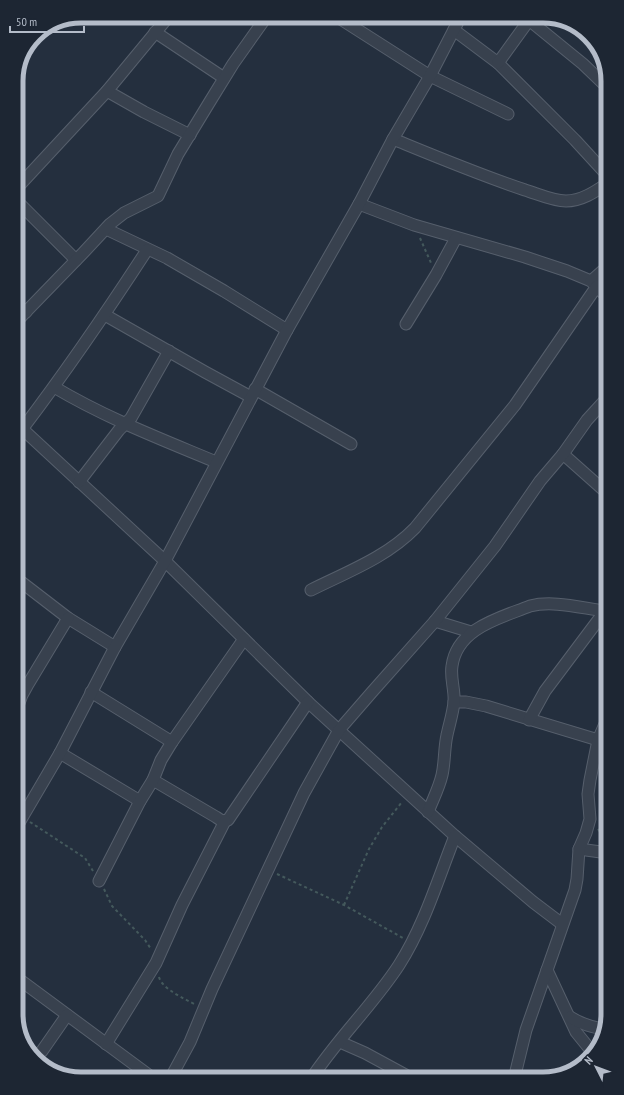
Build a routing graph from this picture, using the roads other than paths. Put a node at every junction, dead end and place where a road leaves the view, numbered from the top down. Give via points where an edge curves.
1 (163, 23) edge
2 (262, 23) edge
3 (347, 23) edge
4 (458, 23) edge
5 (527, 23) edge
6 (537, 23) edge
7 (454, 30) junction
8 (155, 32) junction
9 (498, 64) junction
10 (430, 76) junction
11 (224, 78) junction
12 (601, 81) edge
13 (107, 91) junction
14 (508, 114) dead end
15 (190, 135) junction
16 (393, 138) junction
17 (601, 169) edge
18 (23, 181) edge
19 (601, 188) edge
20 (359, 204) junction
21 (23, 207) edge
22 (106, 229) junction
23 (456, 238) junction
24 (147, 250) junction
25 (76, 260) junction
26 (601, 275) edge
27 (594, 284) junction
28 (601, 291) edge
29 (23, 310) edge
30 (26, 312) junction
31 (23, 315) edge
32 (105, 315) junction
33 (406, 324) dead end
34 (287, 330) junction
35 (169, 351) junction
36 (54, 387) junction
37 (253, 393) junction
38 (601, 405) edge
39 (23, 422) edge
40 (125, 424) junction
41 (23, 428) edge
42 (351, 444) dead end
43 (562, 454) junction
44 (216, 462) junction
45 (79, 482) junction
46 (601, 488) edge
47 (165, 561) junction
48 (23, 583) edge
49 (311, 590) dead end
50 (601, 609) edge
51 (601, 616) edge
52 (68, 618) junction
53 (435, 621) junction
54 (471, 632) junction
55 (244, 639) junction
56 (114, 647) junction
57 (91, 692) junction
58 (23, 695) edge
59 (308, 702) junction
60 (454, 702) junction
61 (530, 720) junction
62 (339, 730) junction
63 (601, 741) edge
64 (172, 742) junction
65 (601, 748) edge
66 (60, 753) junction
67 (153, 780) junction
68 (140, 801) junction
69 (428, 812) junction
70 (23, 816) edge
71 (225, 821) junction
72 (455, 836) junction
73 (579, 849) junction
74 (601, 852) edge
75 (99, 881) road end
76 (562, 924) junction
77 (547, 970) junction
78 (23, 982) edge
79 (67, 1015) junction
80 (570, 1017) junction
81 (599, 1028) edge
82 (340, 1042) junction
83 (106, 1044) junction
84 (588, 1047) edge
85 (39, 1054) edge
86 (144, 1072) edge
87 (174, 1072) edge
88 (316, 1072) edge
89 (400, 1072) edge
90 (515, 1072) edge

1 - 8 street
2 - 11 street
3 - 10 street
4 - 7 street
5 - 9 street
6 - 12 street
7 - 9 street
7 - 10 street
8 - 11 street
8 - 13 street
9 - 17 street
10 - 14 street
10 - 16 street
11 - 15 street
13 - 15 street
13 - 18 street
15 - 22 street via 158,196 124,213
16 - 19 street via 452,163 553,199 578,199
16 - 20 street
20 - 23 street
20 - 34 street
21 - 25 street
22 - 24 street
22 - 25 street
23 - 27 street via 525,257 567,271
23 - 33 street
24 - 32 street
24 - 34 street via 224,291
25 - 30 street
26 - 27 street
27 - 28 street
27 - 49 street via 515,405 415,528 397,545 378,557
29 - 30 street
30 - 31 street
32 - 35 street
32 - 36 street
34 - 37 street
35 - 37 street
35 - 40 street
36 - 39 street
36 - 40 street
37 - 42 street
37 - 44 street
38 - 43 street
40 - 44 street
40 - 45 street
41 - 45 street
43 - 46 street
43 - 53 street via 495,546
44 - 47 street
45 - 47 street
47 - 55 street
47 - 56 street
48 - 52 street
50 - 54 street via 536,604
51 - 61 street via 546,691
52 - 56 street
52 - 58 street
53 - 54 street
53 - 62 street
54 - 60 street via 454,656 451,676
55 - 59 street
55 - 64 street
56 - 57 street
57 - 64 street
57 - 66 street
59 - 62 street
59 - 71 street
60 - 61 street via 486,706
60 - 69 street via 442,774
61 - 63 street
62 - 69 street
62 - 87 street via 304,793 190,1042
64 - 67 street
65 - 73 street via 589,787 590,819
66 - 68 street
66 - 70 street
67 - 68 street
67 - 71 street
68 - 75 street
69 - 72 street
71 - 83 street via 156,963
72 - 76 street
72 - 82 street via 412,943 376,998
73 - 74 street
73 - 76 street via 575,890
76 - 77 street
77 - 80 street
77 - 90 street via 526,1030
78 - 79 street
79 - 83 street
79 - 85 street
80 - 81 street via 589,1027
80 - 84 street via 576,1032
82 - 88 street
82 - 89 street
83 - 86 street

